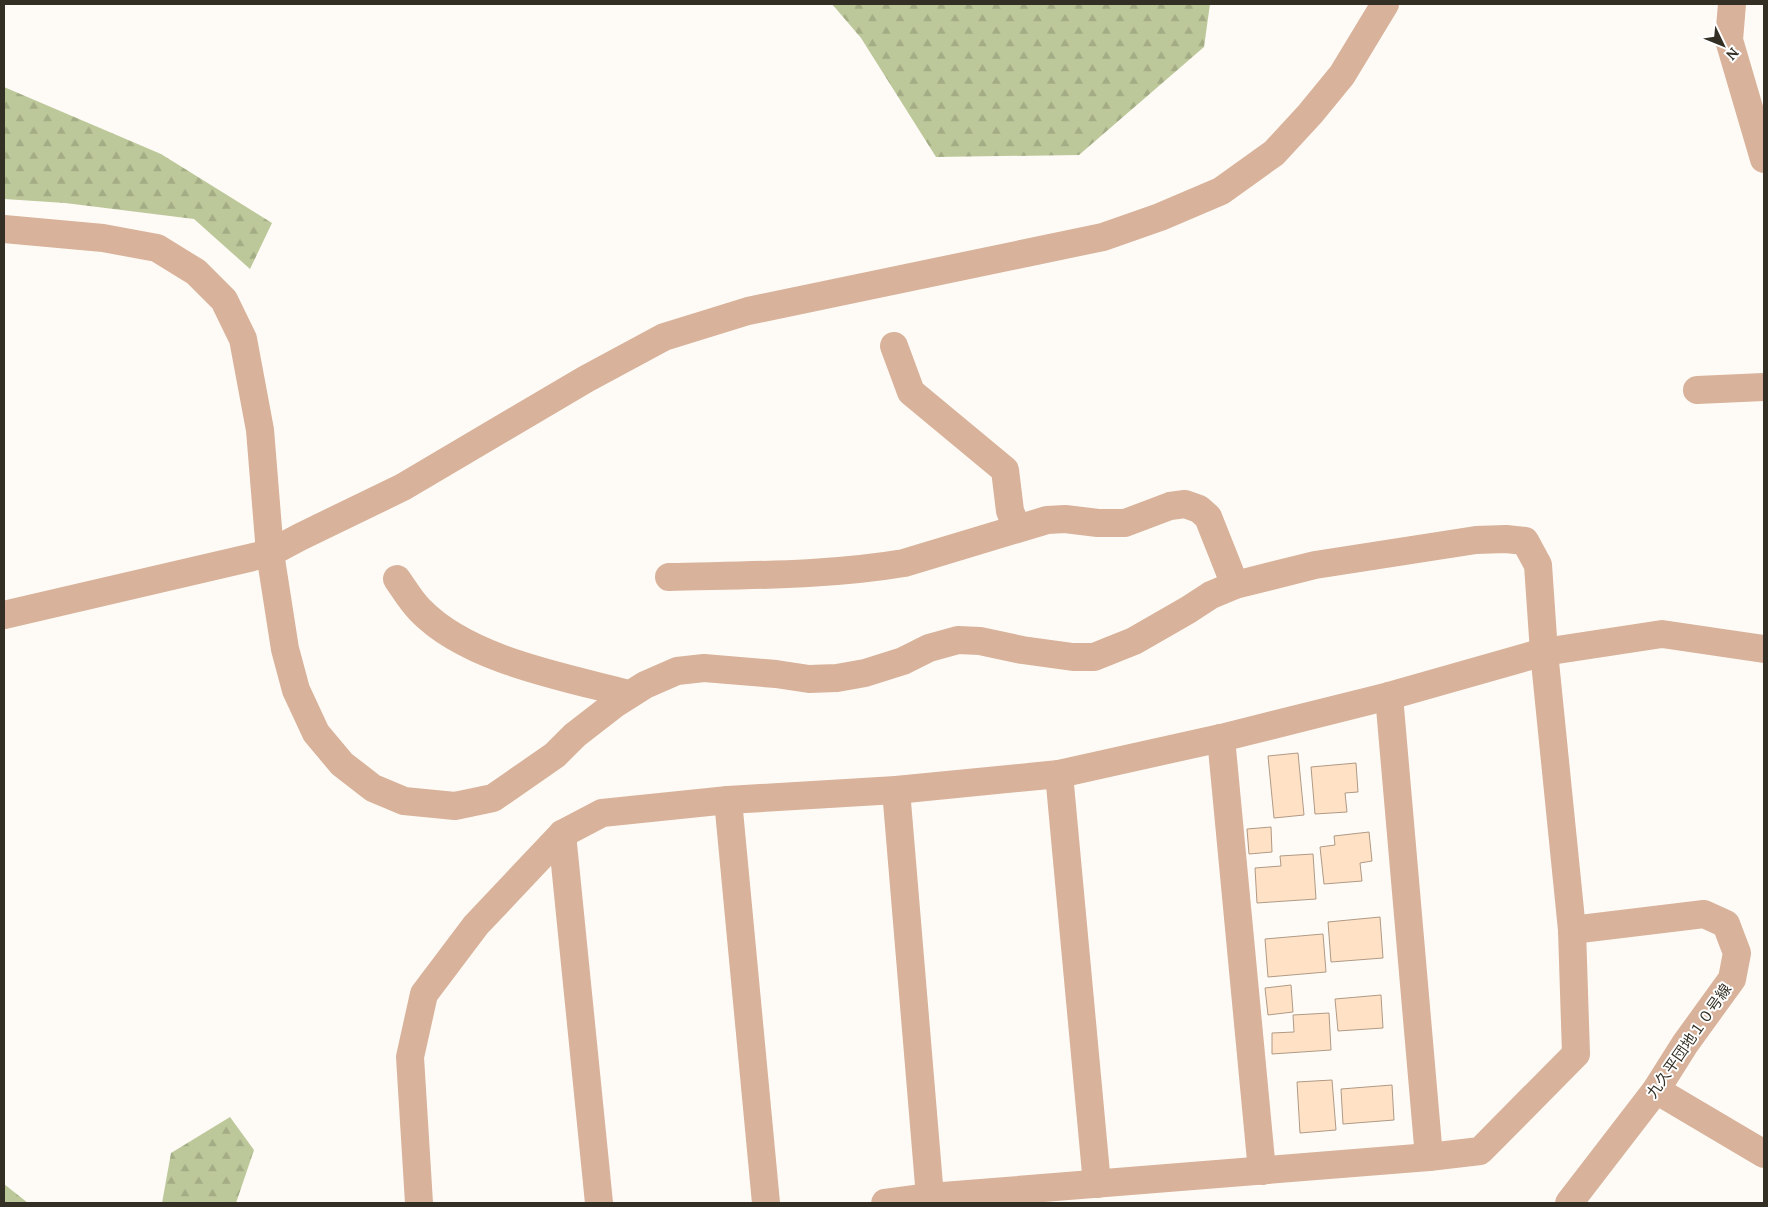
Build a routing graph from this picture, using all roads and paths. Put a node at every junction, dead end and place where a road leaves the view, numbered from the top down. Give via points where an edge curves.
1 (1385, 4) edge
2 (1732, 4) edge
3 (1764, 159) edge
4 (4, 228) edge
5 (894, 346) dead end
6 (1764, 387) edge
7 (1697, 390) dead end
8 (1017, 528) junction
9 (270, 553) junction
10 (669, 577) dead end
11 (397, 580) dead end
12 (1235, 585) junction
13 (4, 615) edge
14 (1764, 649) edge
15 (1544, 652) junction
16 (629, 694) junction
17 (1389, 696) junction
18 (1221, 738) junction
19 (1059, 774) junction
20 (896, 790) junction
21 (728, 800) junction
22 (562, 834) junction
23 (1572, 930) junction
24 (1656, 1090) junction
25 (1764, 1154) edge
26 (1429, 1157) junction
27 (1262, 1171) junction
28 (1097, 1184) junction
29 (930, 1197) junction
30 (419, 1203) edge
31 (599, 1203) edge
32 (766, 1203) edge
33 (884, 1203) edge
34 (1569, 1203) edge

1 - 9 street via 1342,75 1310,114 1274,154 1221,191 1103,237 748,311 664,337 403,487
2 - 3 street via 1729,40
4 - 9 street via 102,238 157,248 196,272 224,300 243,339 260,430
5 - 8 street via 911,392 1005,470 1010,511
6 - 7 street
8 - 10 street via 883,567 790,574
8 - 12 street via 1065,519 1098,524 1125,523 1170,506 1185,504 1199,509 1208,517
9 - 13 street
9 - 16 street via 284,648 296,690 316,733 354,776 388,795 404,801 455,806 493,798 555,755 575,734
11 - 16 street via 420,610 447,632 479,649 518,665
12 - 15 street via 1315,565 1476,540 1524,541 1538,565
12 - 16 street via 1211,595 1134,641 1094,657 1073,657 958,640 865,673 837,678 809,679 704,668 677,671
14 - 15 street via 1662,634
15 - 17 street
15 - 23 street
17 - 18 street
17 - 26 street
18 - 19 street
18 - 27 street
19 - 20 street
19 - 28 street
20 - 21 street
20 - 29 street
21 - 22 street via 602,813
21 - 32 street
22 - 30 street via 476,925 424,994 410,1057
22 - 31 street
23 - 24 street, 九久平団地１０号線 via 1704,914 1726,924 1737,953 1732,979
23 - 26 street via 1576,1054 1480,1151
24 - 25 street
24 - 34 street, 九久平団地１０号線
26 - 27 street
27 - 28 street
28 - 29 street
29 - 33 street

